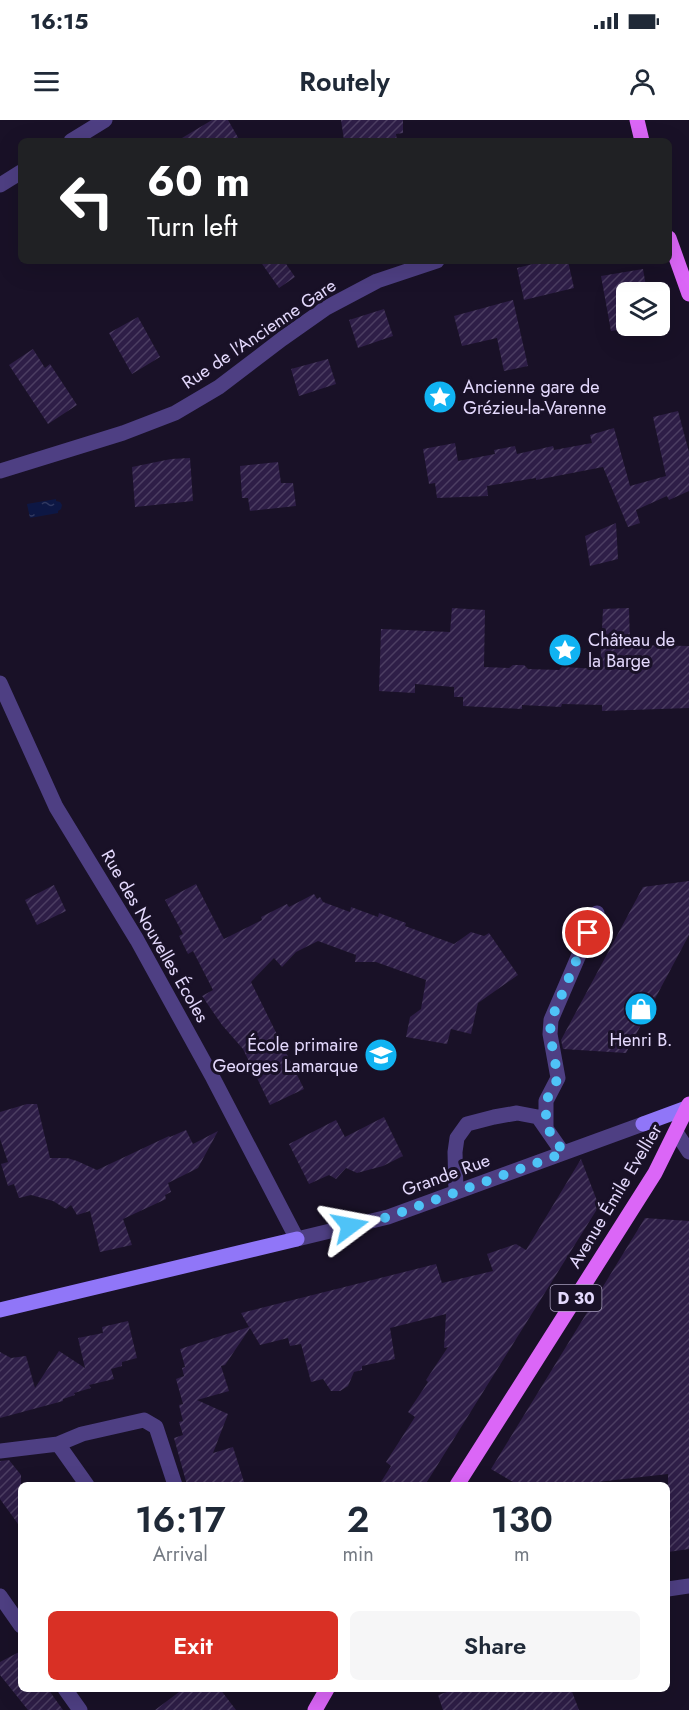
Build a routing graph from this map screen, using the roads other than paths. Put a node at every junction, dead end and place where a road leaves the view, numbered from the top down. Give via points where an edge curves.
1 (105, 120) edge
2 (637, 120) edge
3 (76, 138) edge
4 (641, 138) edge
5 (18, 174) edge
6 (0, 185) edge
7 (672, 246) edge
8 (428, 264) edge
9 (689, 294) edge
10 (0, 471) edge
11 (0, 683) edge
12 (597, 913) dead end
13 (688, 1106) edge
14 (546, 1126) junction
15 (676, 1132) junction
16 (689, 1152) edge
17 (564, 1153) junction
18 (456, 1192) junction
19 (297, 1239) junction
20 (0, 1310) edge
21 (58, 1444) junction
22 (0, 1451) edge
23 (85, 1482) edge
24 (174, 1482) edge
25 (460, 1482) edge
26 (689, 1586) edge
27 (670, 1589) edge
28 (0, 1596) edge
29 (18, 1622) edge
30 (67, 1692) edge
31 (325, 1692) edge
32 (80, 1710) edge
33 (315, 1710) edge

1 - 3 street
2 - 4 main road
5 - 6 street
7 - 9 main road
8 - 10 street, Rue de l'Ancienne Gare via 377,281 326,308 219,387 175,413
11 - 19 street, Rue des Nouvelles Écoles via 56,807 137,940
12 - 14 street via 551,1020 558,1078 546,1101
13 - 15 main road, Avenue Émile Evellier / D 30
13 - 17 street, Grande Rue
14 - 17 street
14 - 18 street via 538,1117 517,1113 467,1124 457,1138
15 - 16 street
15 - 25 main road, Avenue Émile Evellier / D 30 via 655,1173
17 - 18 street, Grande Rue
18 - 19 street, Grande Rue via 388,1217
19 - 20 street, Grande Rue
21 - 22 street
21 - 23 street
21 - 24 street via 82,1434 144,1420 156,1427
26 - 27 street
28 - 29 street
30 - 32 street
31 - 33 main road

